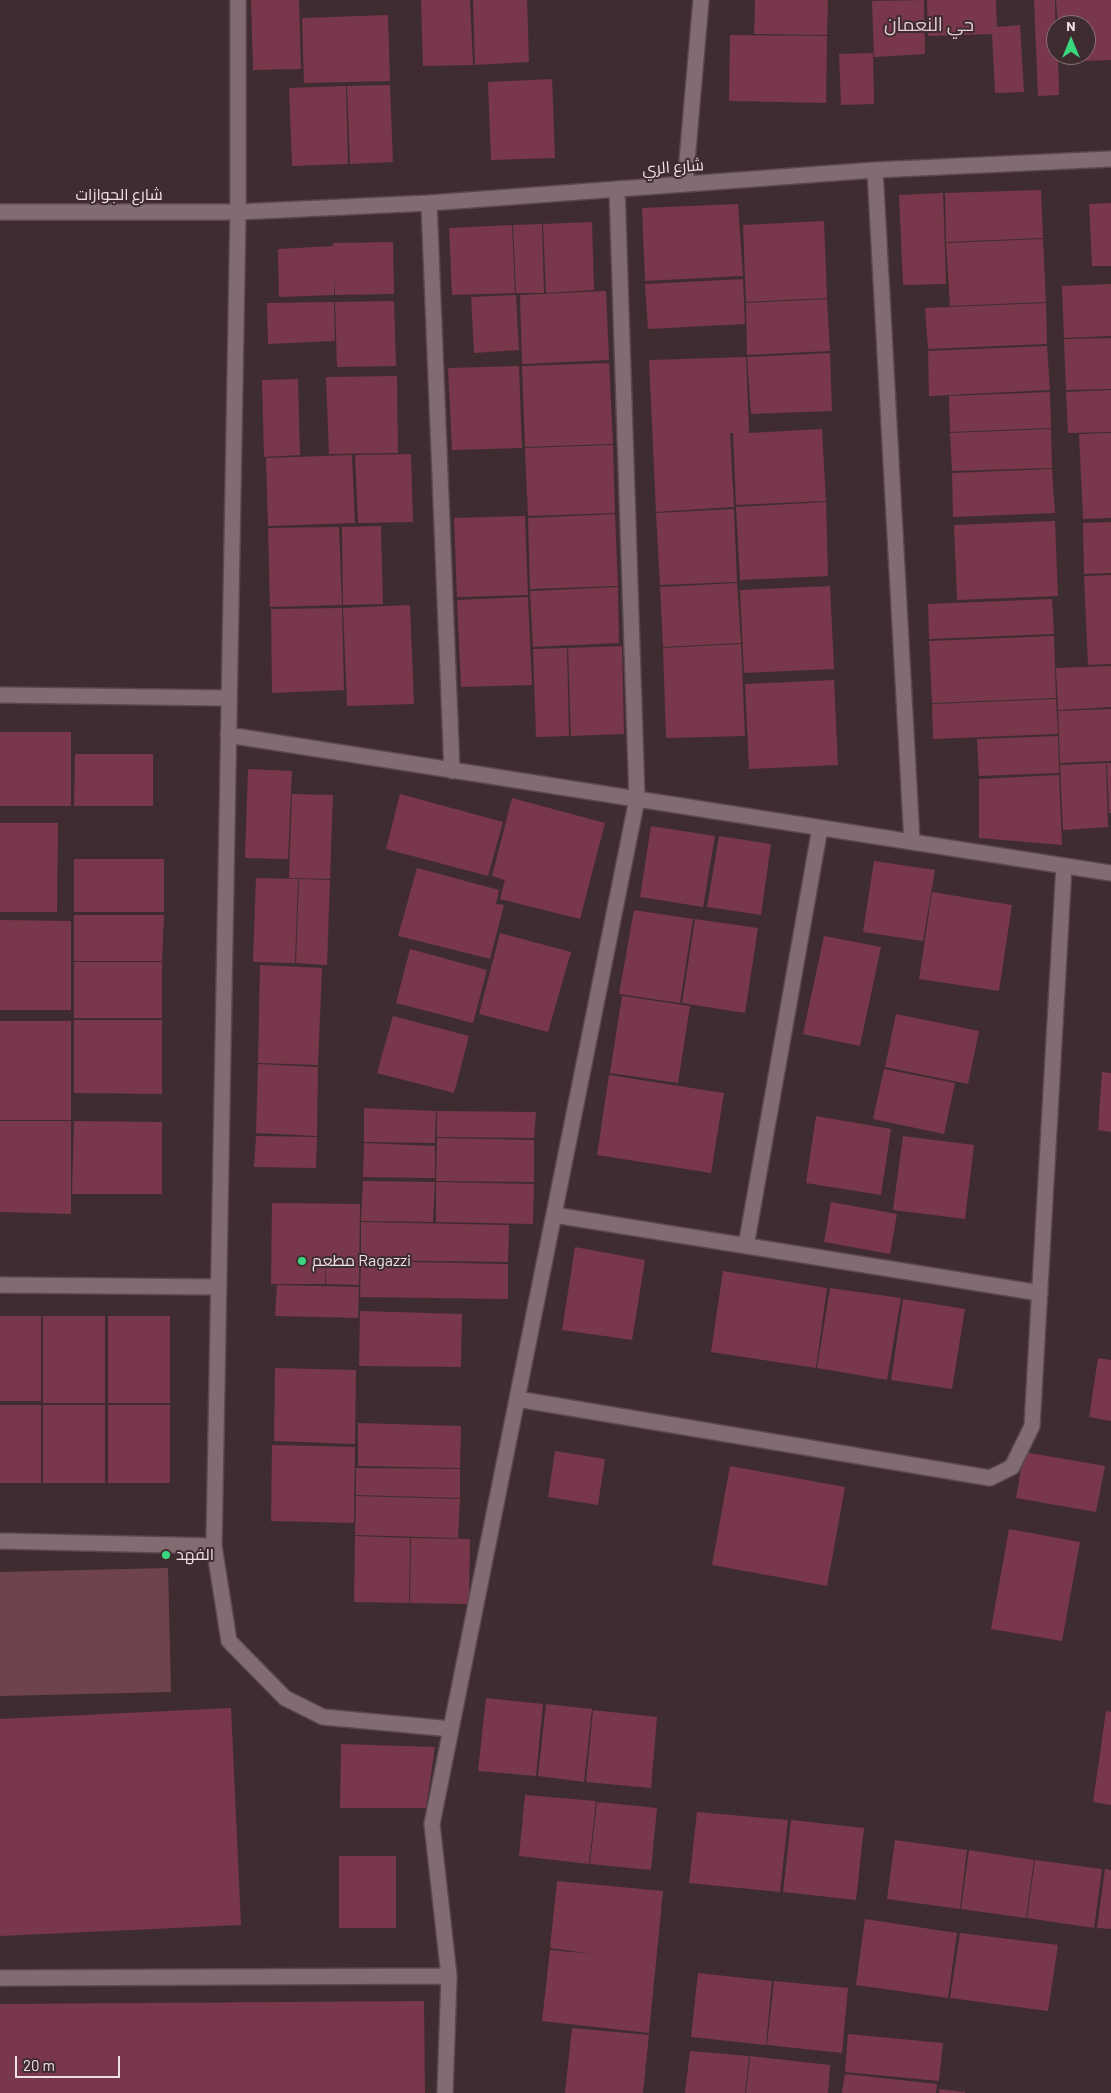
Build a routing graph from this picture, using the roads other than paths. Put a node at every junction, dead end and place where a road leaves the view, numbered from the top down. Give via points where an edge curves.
1 (238, 0) edge
2 (701, 0) edge
3 (1111, 159) edge
4 (875, 170) junction
5 (685, 184) junction
6 (617, 189) junction
7 (429, 203) junction
8 (0, 212) edge
9 (238, 212) junction
10 (0, 694) edge
11 (229, 698) junction
12 (228, 735) junction
13 (452, 770) junction
14 (637, 800) junction
15 (820, 828) junction
16 (912, 842) junction
17 (1064, 866) junction
18 (1111, 874) edge
19 (554, 1216) junction
20 (746, 1246) junction
21 (0, 1285) edge
22 (218, 1287) junction
23 (1040, 1293) junction
24 (517, 1399) junction
25 (0, 1541) edge
26 (214, 1546) junction
27 (451, 1729) junction
28 (449, 1976) junction
29 (0, 1978) edge
30 (445, 2093) edge

1 - 9 street
2 - 5 street
3 - 4 street, شارع الري
4 - 5 street, شارع الري
4 - 16 street
5 - 6 street, شارع الري
6 - 7 street, شارع الري
6 - 14 street
7 - 9 street, شارع الري
7 - 13 street
8 - 9 street, شارع الجوازات
9 - 11 street
10 - 11 street
11 - 12 street
12 - 13 street
12 - 22 street
13 - 14 street
14 - 15 street
14 - 19 street
15 - 16 street
15 - 20 street
16 - 17 street
17 - 18 street
17 - 23 street
19 - 20 street
19 - 24 street
20 - 23 street
21 - 22 street
22 - 26 street
23 - 24 street via 1032,1426 1012,1467 990,1478
24 - 27 street
25 - 26 street
26 - 27 street via 229,1641 285,1698 323,1717
27 - 28 street via 432,1824
28 - 29 street
28 - 30 street

